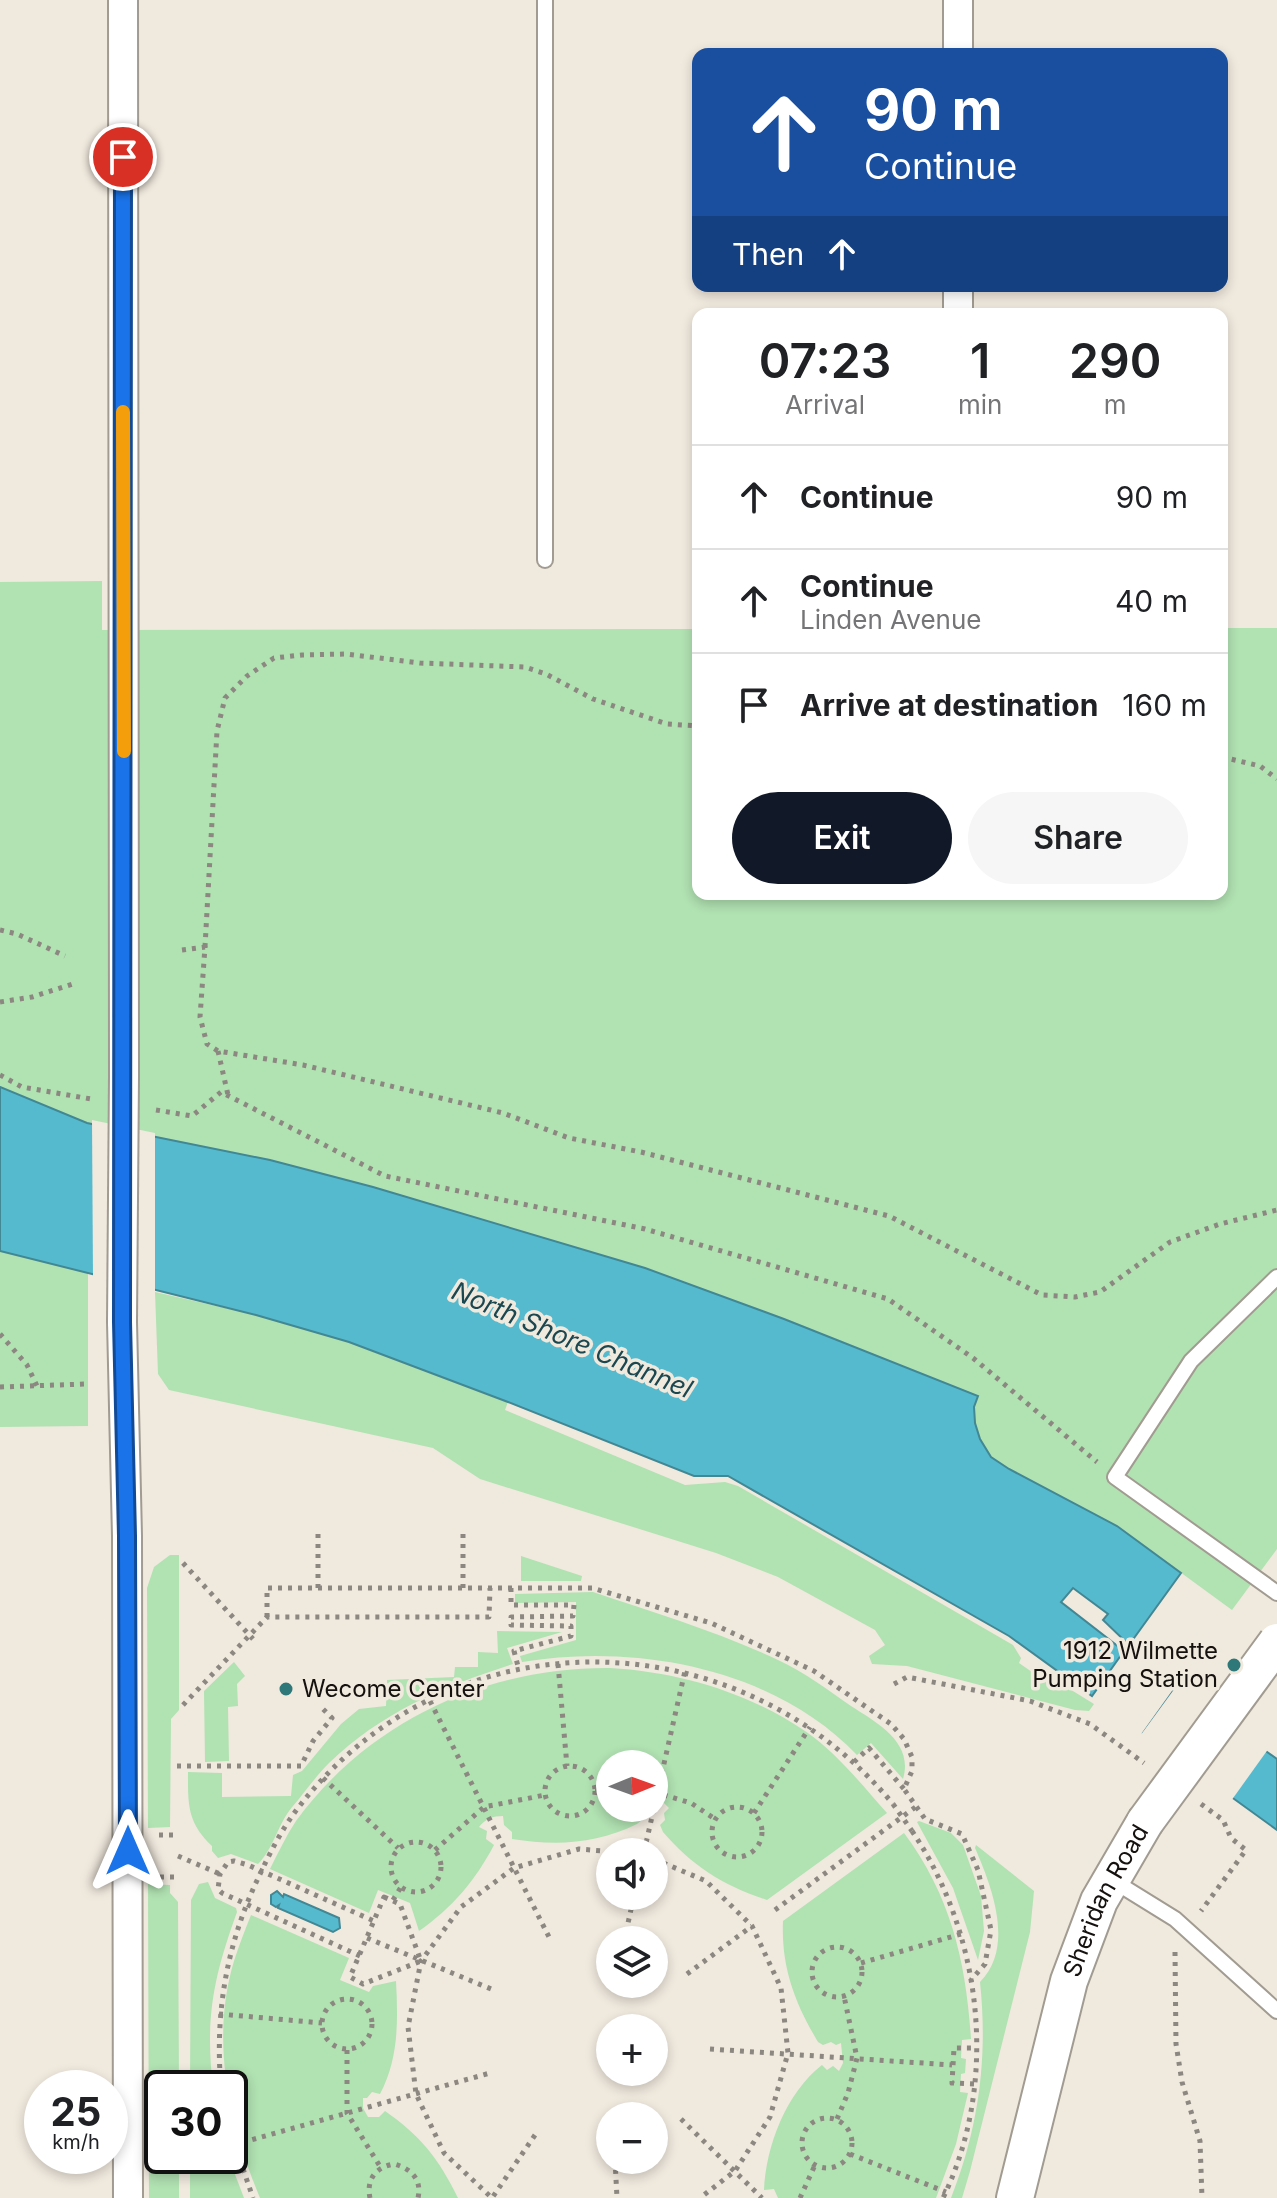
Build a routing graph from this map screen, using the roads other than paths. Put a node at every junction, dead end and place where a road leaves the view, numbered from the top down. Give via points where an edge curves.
1 (123, 0) edge
2 (545, 0) edge
3 (958, 0) edge
4 (958, 48) edge
5 (545, 560) dead end
6 (1277, 1277) edge
7 (1277, 1593) edge
8 (1277, 1642) edge
9 (1112, 1880) junction
10 (1277, 2011) edge
11 (128, 2198) edge
12 (1015, 2198) edge

1 - 11 street, bridge via 122,1322
2 - 5 lane
3 - 4 street
6 - 7 lane via 1191,1361 1115,1477
8 - 9 street, Sheridan Road, bridge via 1145,1822
9 - 10 lane via 1175,1919
9 - 12 street, Sheridan Road via 1069,1981

